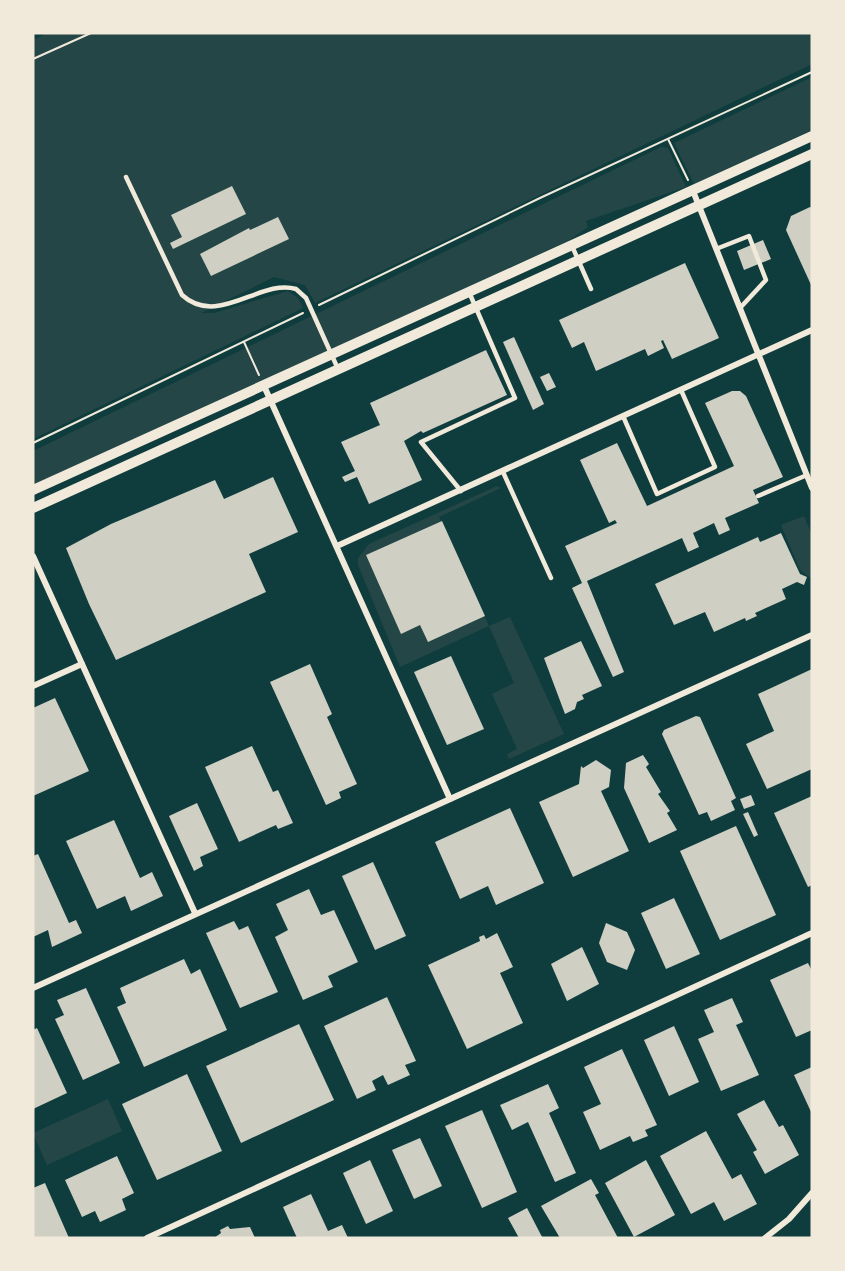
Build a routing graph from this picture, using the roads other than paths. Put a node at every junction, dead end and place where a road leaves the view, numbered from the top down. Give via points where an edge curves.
1 (812, 136) edge
2 (812, 154) edge
3 (126, 177) dead end
4 (693, 191) junction
5 (699, 206) junction
6 (572, 246) junction
7 (716, 249) junction
8 (579, 260) junction
9 (591, 289) dead end
10 (469, 292) junction
11 (476, 307) junction
12 (740, 308) junction
13 (812, 330) edge
14 (332, 355) junction
15 (759, 355) junction
16 (338, 369) junction
17 (264, 386) junction
18 (681, 390) junction
19 (270, 400) junction
20 (623, 416) junction
21 (502, 472) junction
22 (807, 475) junction
23 (812, 488) edge
24 (33, 490) edge
25 (461, 491) junction
26 (758, 496) dead end
27 (33, 508) edge
28 (337, 546) junction
29 (33, 556) edge
30 (551, 578) dead end
31 (812, 634) edge
32 (82, 664) junction
33 (33, 686) edge
34 (450, 799) junction
35 (195, 913) junction
36 (812, 933) edge
37 (33, 988) edge
38 (812, 1193) edge
39 (147, 1238) edge
40 (765, 1238) edge

1 - 4 street
2 - 5 street
3 - 14 lane via 182,295 210,307 292,287 303,294
4 - 5 street
4 - 6 street
5 - 7 street
5 - 8 street
6 - 8 lane
6 - 10 street
7 - 12 street
7 - 12 lane via 749,236 766,280
8 - 9 lane
8 - 11 street
10 - 11 lane
10 - 14 street
11 - 16 street
11 - 25 lane via 515,398 421,442
12 - 15 street
13 - 15 street
14 - 16 lane
14 - 17 street
15 - 18 street
15 - 22 street
16 - 19 street
17 - 19 street
17 - 24 street
18 - 20 street
18 - 20 lane via 715,467 657,494
19 - 27 street
19 - 28 street
20 - 21 street
21 - 25 street
21 - 30 lane
22 - 23 street
22 - 26 lane
25 - 28 street
28 - 34 street
29 - 32 street
31 - 34 street
32 - 33 street
32 - 35 street
34 - 35 street
35 - 37 street
36 - 39 street
38 - 40 street

